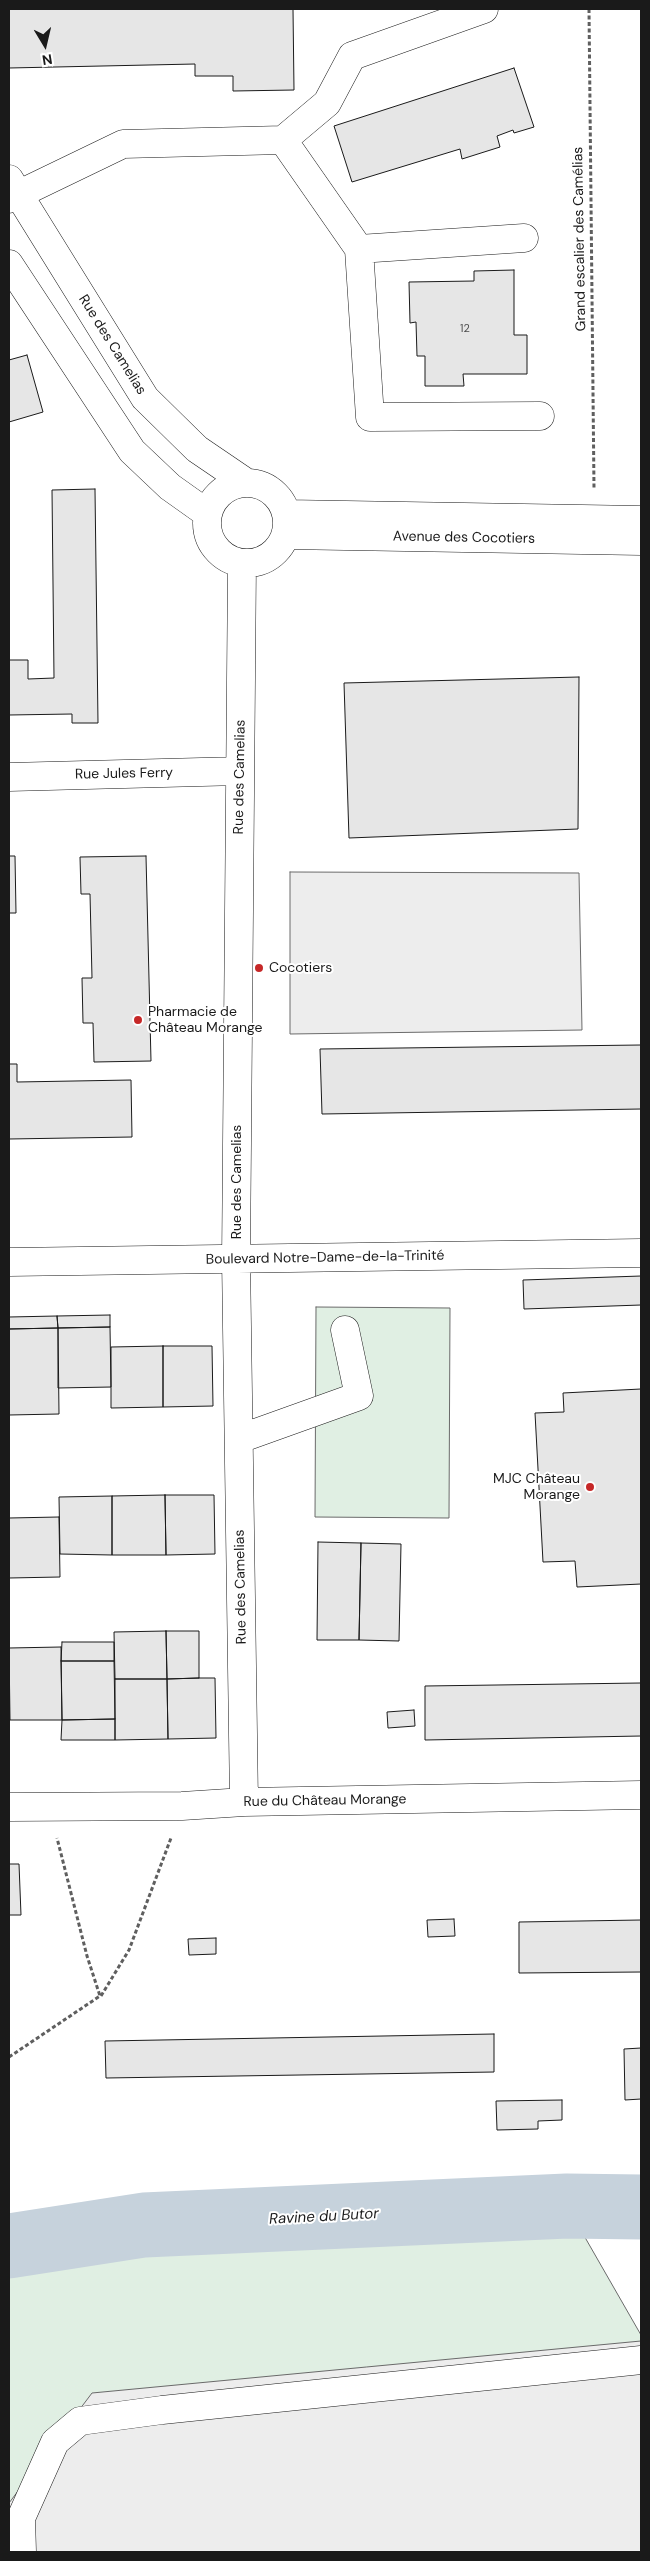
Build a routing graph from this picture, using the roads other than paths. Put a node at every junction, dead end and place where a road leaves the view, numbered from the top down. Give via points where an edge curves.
1 (484, 9) edge
2 (283, 140) junction
3 (12, 190) edge
4 (524, 238) dead end
5 (360, 249) junction
6 (9, 264) edge
7 (540, 416) dead end
8 (247, 483) junction
9 (208, 514) junction
10 (641, 520) edge
11 (287, 524) junction
12 (641, 541) edge
13 (242, 563) junction
14 (240, 771) junction
15 (9, 776) edge
16 (641, 1253) edge
17 (236, 1259) junction
18 (9, 1262) edge
19 (346, 1330) dead end
20 (239, 1439) junction
21 (641, 1795) edge
22 (244, 1802) junction
23 (9, 1807) edge
24 (641, 2360) edge
25 (22, 2552) edge

1 - 2 street via 352,56 327,103
2 - 3 street via 123,144 85,164
2 - 5 street
3 - 8 street, Rue des Camelias via 145,398 197,449
4 - 5 street
5 - 7 street via 370,417
6 - 9 street via 132,451 170,487
8 - 9 street via 222,491
8 - 11 street via 261,485 273,492 282,502
9 - 13 street via 211,540 219,551
10 - 11 street, Avenue des Cocotiers
11 - 12 street, Avenue des Cocotiers
11 - 13 street via 274,553 254,563
13 - 14 street, Rue des Camelias
14 - 15 street, Rue Jules Ferry
14 - 17 street, Rue des Camelias
16 - 17 street, Boulevard Notre-Dame-de-la-Trinité
17 - 18 street, Boulevard Notre-Dame-de-la-Trinité
17 - 20 street, Rue des Camelias
19 - 20 street via 359,1396
20 - 22 street, Rue des Camelias
21 - 22 street, Rue du Château Morange
22 - 23 street, Rue du Château Morange via 182,1806
24 - 25 street via 80,2421 55,2442 21,2518

